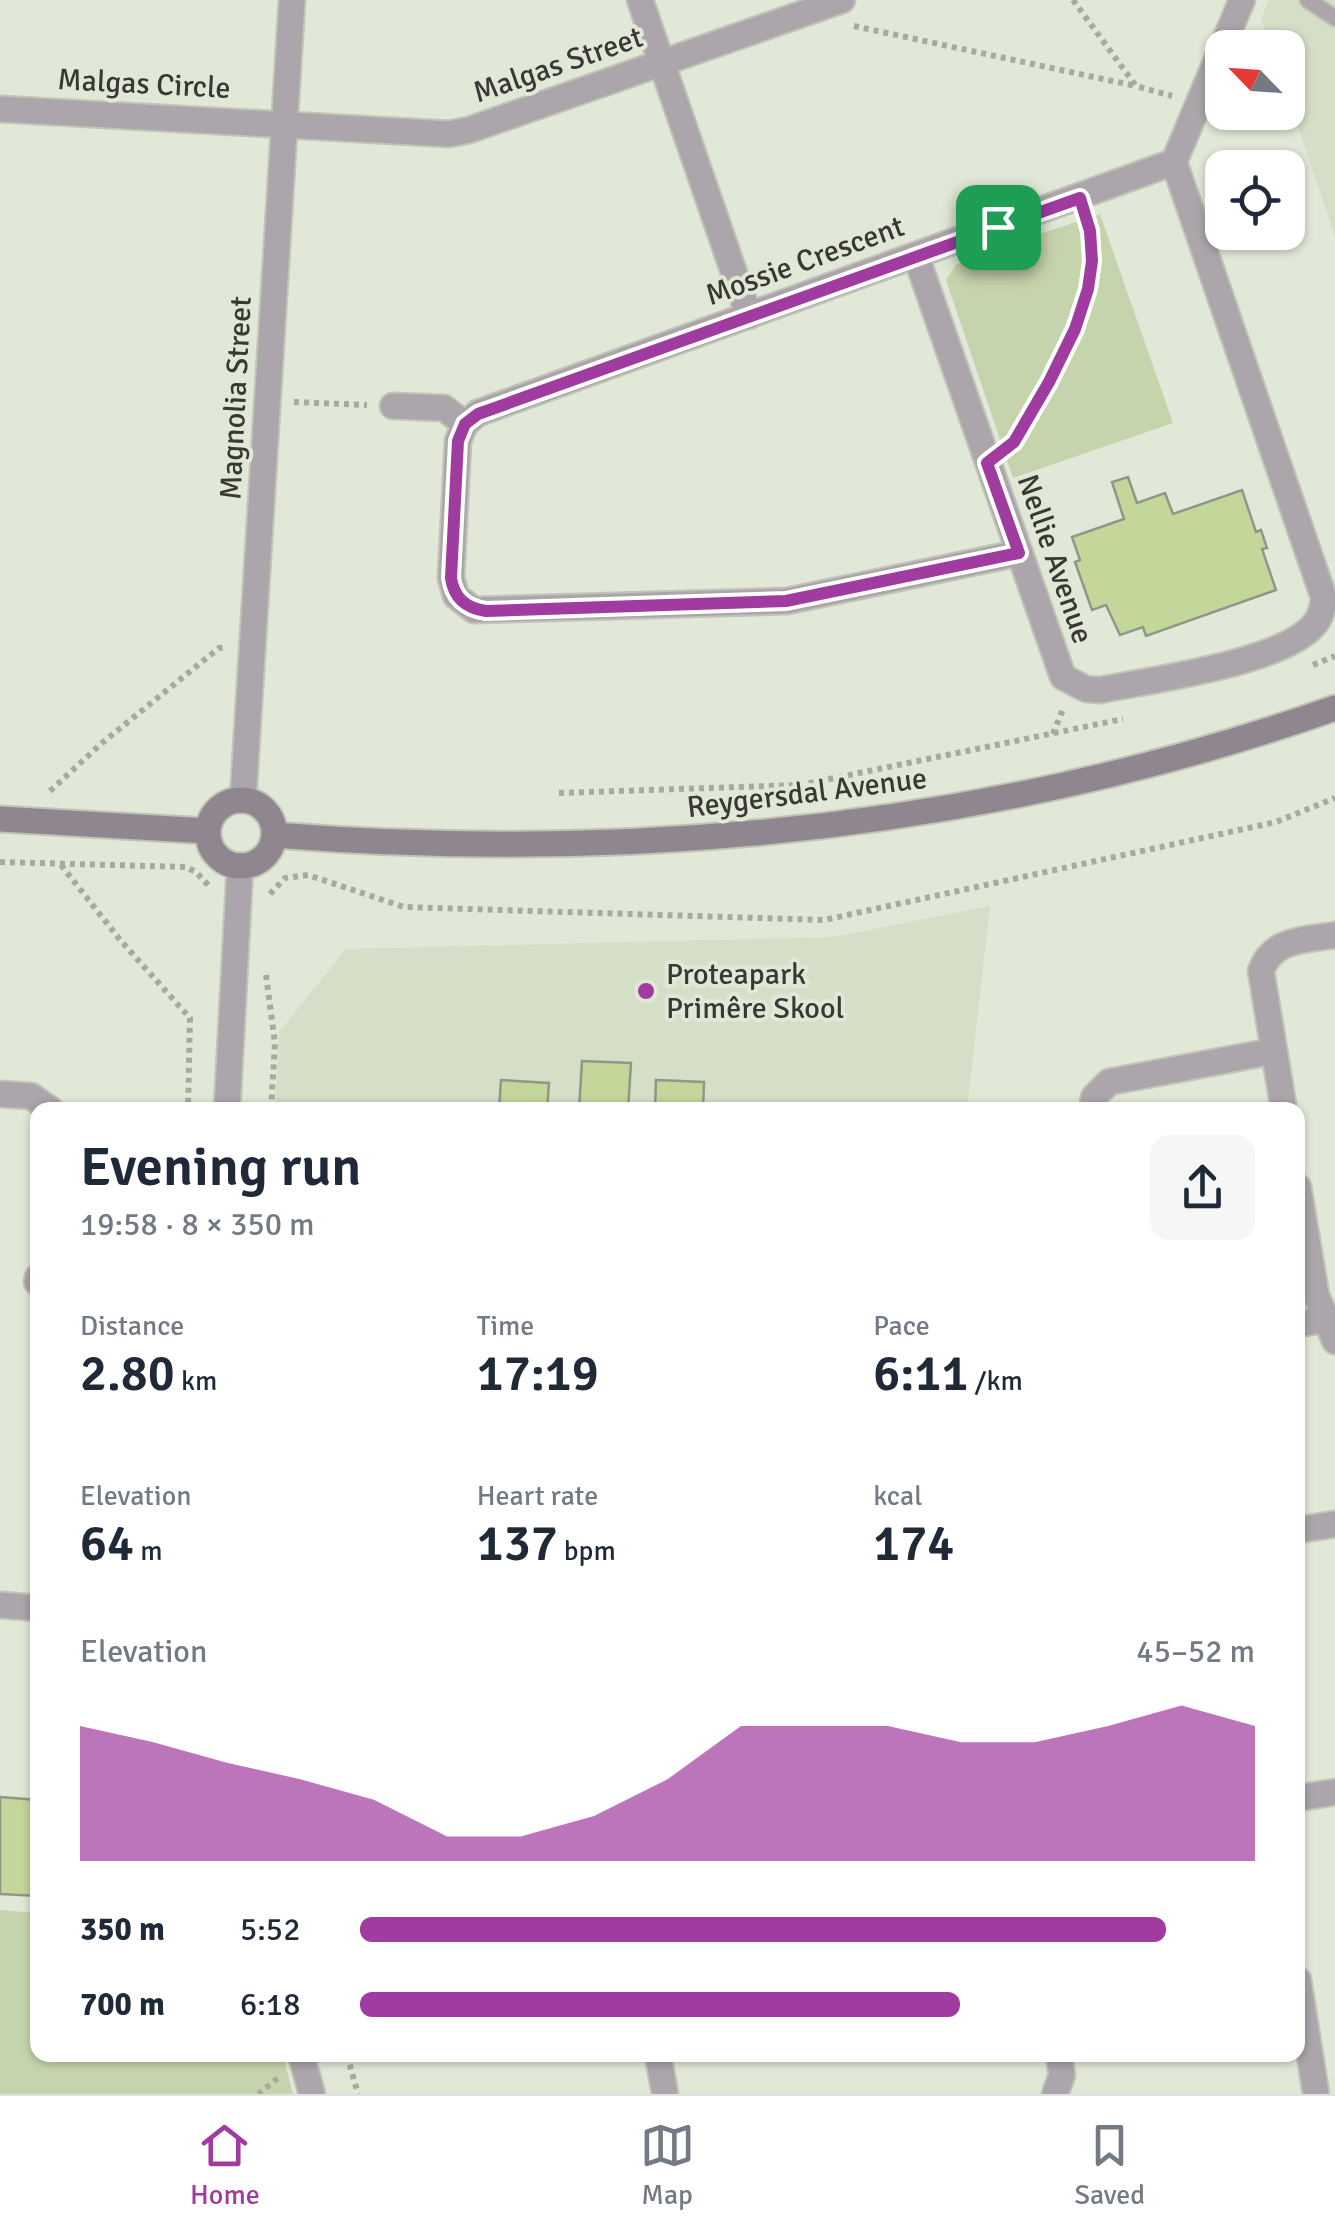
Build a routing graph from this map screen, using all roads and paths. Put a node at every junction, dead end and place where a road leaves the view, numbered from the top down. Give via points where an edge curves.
1 (292, 0) edge
2 (640, 0) edge
3 (1072, 0) edge
4 (1242, 0) edge
5 (1308, 0) edge
6 (837, 2) edge
7 (1335, 18) edge
8 (662, 64) junction
9 (1136, 86) junction
10 (1197, 103) junction
11 (0, 109) edge
12 (285, 124) junction
13 (1174, 162) junction
14 (1080, 198) junction
15 (916, 256) junction
16 (750, 316) junction
17 (268, 401) junction
18 (393, 406) joint
19 (465, 424) junction
20 (987, 463) junction
21 (1019, 553) junction
22 (254, 645) junction
23 (1335, 656) edge
24 (1307, 668) dead end
25 (1335, 708) edge
26 (1128, 718) dead end
27 (50, 791) dead end
28 (559, 793) dead end
29 (1335, 798) edge
30 (243, 800) junction
31 (0, 818) edge
32 (208, 831) junction
33 (274, 835) junction
34 (0, 862) edge
35 (60, 864) junction
36 (240, 866) junction
37 (211, 894) dead end
38 (266, 900) dead end
39 (1335, 936) edge
40 (265, 962) dead end
41 (1274, 1051) junction
42 (0, 1094) edge
43 (40, 1102) edge
44 (188, 1102) edge
45 (226, 1102) edge
46 (271, 1102) edge
47 (1093, 1102) edge
48 (1283, 1102) edge
49 (1305, 1229) edge
50 (1305, 1324) edge
51 (1332, 1326) edge
52 (1335, 1524) edge
53 (1305, 1529) edge
54 (0, 1605) edge
55 (30, 1607) edge
56 (1335, 1792) edge
57 (1305, 1797) edge
58 (1305, 2024) edge
59 (303, 2062) edge
60 (349, 2062) edge
61 (659, 2062) edge
62 (1060, 2062) edge
63 (312, 2094) edge
64 (358, 2094) edge
65 (666, 2094) edge
66 (1055, 2094) edge
67 (1316, 2094) edge

1 - 12 street, Magnolia Street
2 - 8 street
3 - 9 path
4 - 10 street
5 - 7 lane
6 - 8 street, Malgas Street
6 - 9 path via 856,28
8 - 12 street, Malgas Street via 449,134
8 - 16 street
9 - 10 path
10 - 13 street
11 - 12 street, Malgas Circle
12 - 17 street, Magnolia Street
13 - 14 street, Mossie Crescent
13 - 21 street, Nellie Avenue via 1322,586 1323,610 1302,635 1244,659 1086,689 1063,677
14 - 15 street, Mossie Crescent
14 - 20 path via 1092,261 1075,329 1014,442
15 - 16 street, Mossie Crescent
15 - 20 street, Nellie Avenue
16 - 19 street, Mossie Crescent
17 - 18 path
17 - 22 street, Magnolia Street
18 - 19 street via 444,408
19 - 21 street via 458,441 451,578 456,596 474,610 786,601
20 - 21 street, Nellie Avenue
22 - 27 path via 220,648
22 - 30 street, Magnolia Street
23 - 24 path
25 - 33 main road, Reygersdal Avenue via 1048,789 811,829 560,846
26 - 28 path via 800,785
29 - 38 path via 1276,822 824,920 404,907 308,875 285,878
30 - 32 main road via 215,812
30 - 33 main road via 262,807
31 - 32 main road
32 - 36 main road via 220,859
33 - 36 main road via 260,860
34 - 35 path
35 - 37 path via 186,867 204,879
35 - 44 path via 190,1018
36 - 45 street
39 - 41 street via 1283,944 1264,963
40 - 46 path via 274,1043
41 - 47 street via 1108,1082
41 - 48 street
42 - 43 street
49 - 51 street via 1316,1295
50 - 51 street
52 - 53 street
54 - 55 street
56 - 57 street
58 - 67 street
59 - 63 street
60 - 64 path
61 - 65 street
62 - 66 street

